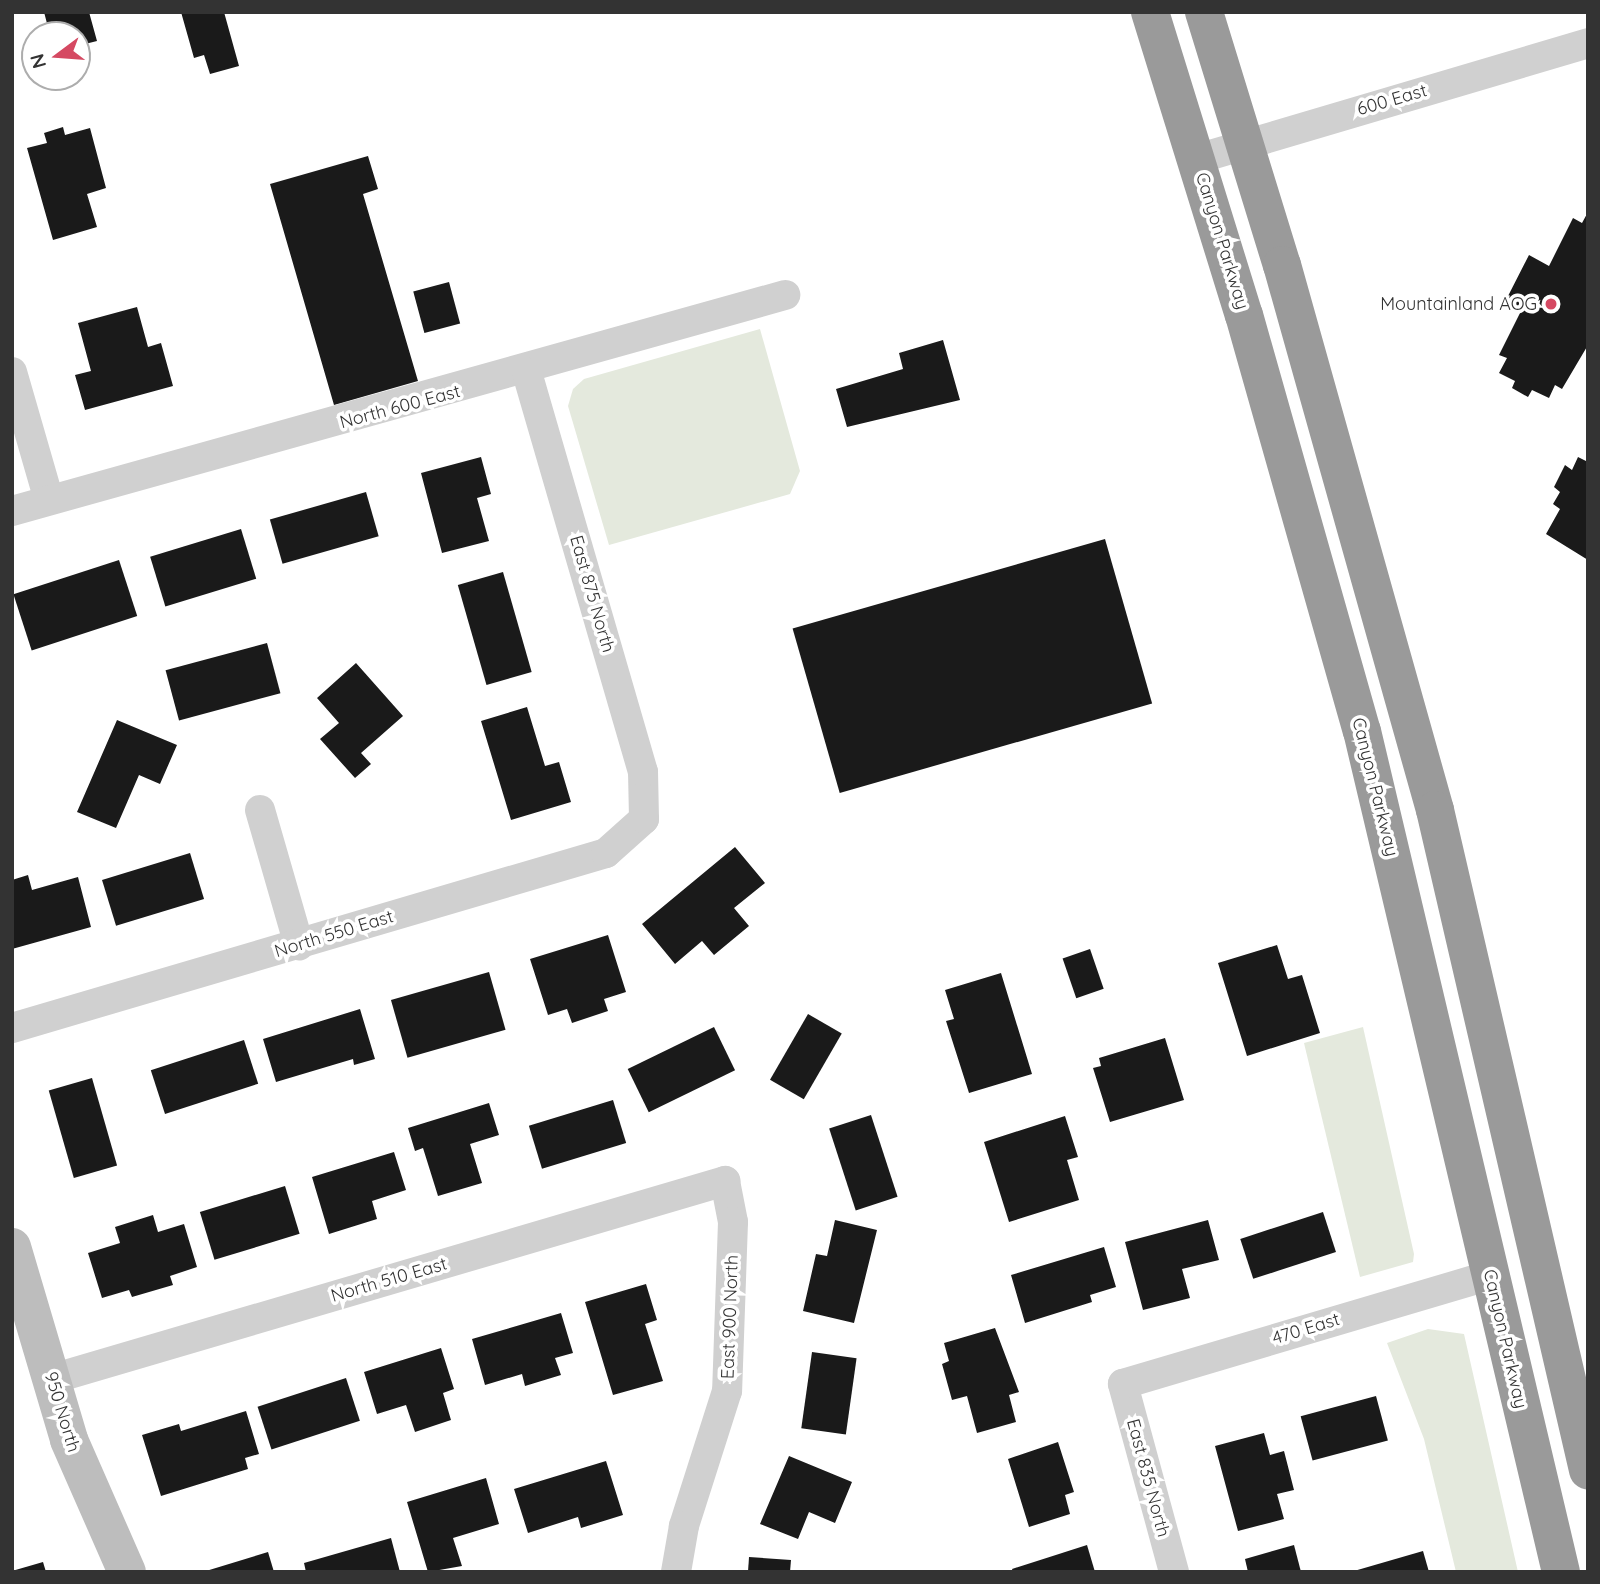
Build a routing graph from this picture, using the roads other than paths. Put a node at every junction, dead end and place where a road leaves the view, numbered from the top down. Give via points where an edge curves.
1 (1150, 12) edge
2 (1204, 12) edge
3 (1588, 43) edge
4 (1246, 144) junction
5 (1197, 159) junction
6 (785, 295) dead end
7 (12, 372) edge
8 (527, 372) junction
9 (49, 500) junction
10 (12, 511) edge
11 (260, 810) dead end
12 (644, 819) joint
13 (299, 945) junction
14 (12, 1028) edge
15 (725, 1181) joint
16 (12, 1247) edge
17 (1490, 1275) junction
18 (23, 1325) edge
19 (52, 1379) junction
20 (1123, 1384) joint
21 (1588, 1470) edge
22 (672, 1570) edge
23 (127, 1572) edge
24 (1174, 1572) edge
25 (1561, 1572) edge

1 - 5 highway, Canyon Parkway
2 - 4 highway
3 - 4 street, 600 East
4 - 5 street, 600 East
4 - 21 highway via 1435,810
5 - 17 highway, Canyon Parkway via 1362,731
6 - 8 street, North 600 East
7 - 9 street
8 - 9 street, North 600 East
8 - 12 street, East 875 North via 643,772
9 - 10 street, North 600 East
11 - 13 street
12 - 13 street, North 550 East via 606,853
13 - 14 street, North 550 East
15 - 19 street, North 510 East
15 - 22 street, East 900 North via 733,1222 727,1391
16 - 18 street, 950 North
17 - 20 street, 470 East
17 - 25 highway, Canyon Parkway
18 - 19 street, 950 North
19 - 23 street, 950 North via 69,1440
20 - 24 street, East 835 North

